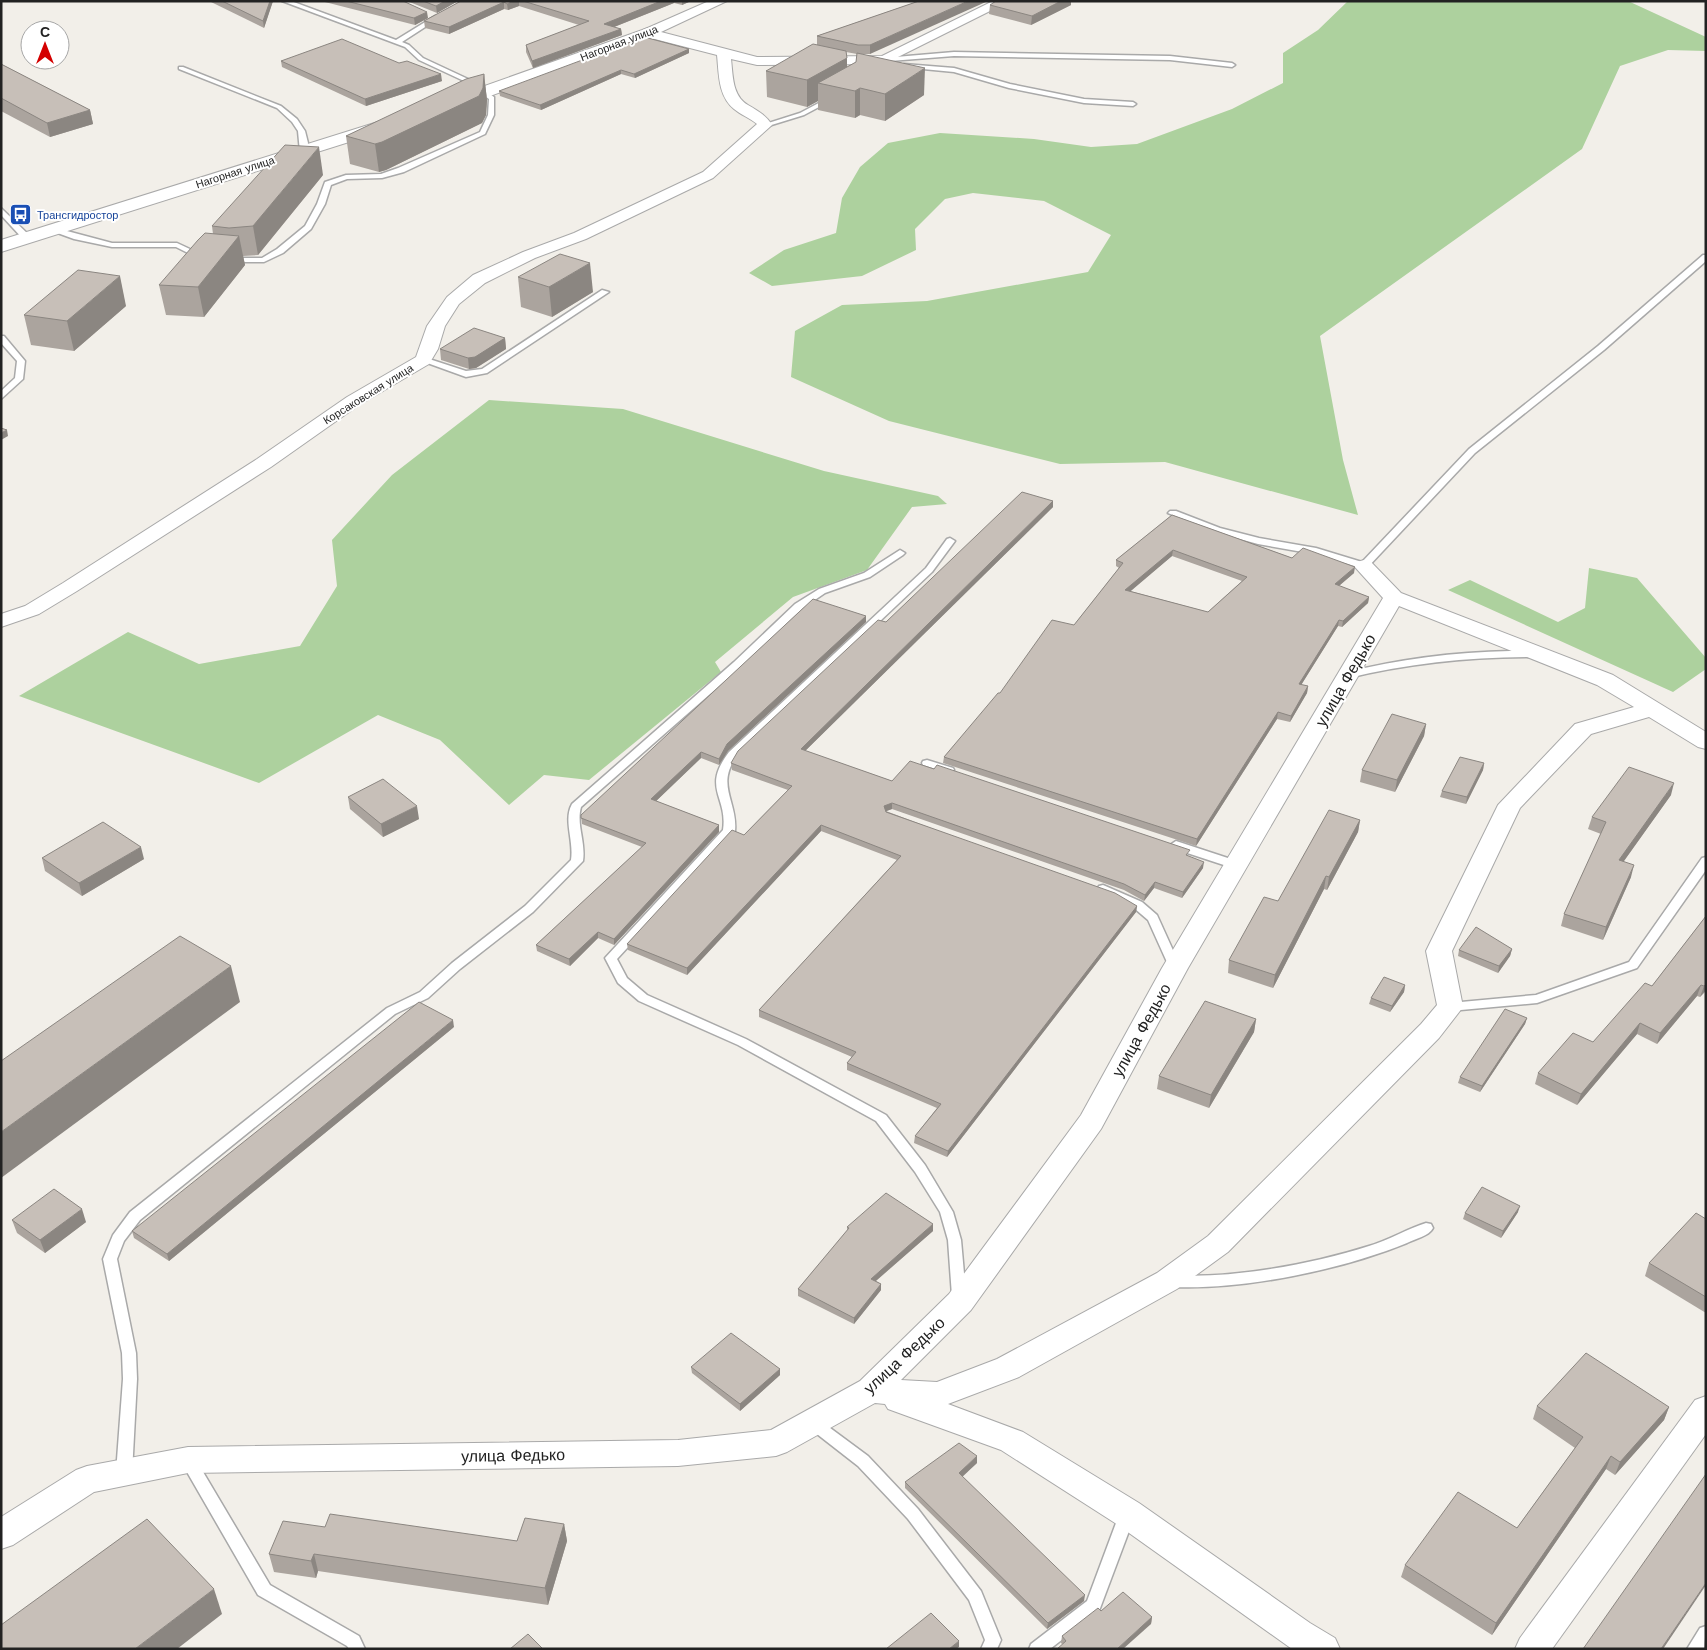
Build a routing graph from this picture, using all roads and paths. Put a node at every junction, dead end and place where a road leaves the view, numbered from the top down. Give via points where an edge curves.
1 (285, 1) edge
2 (721, 1) edge
3 (1004, 1) edge
4 (428, 14) edge
5 (648, 33) junction
6 (397, 42) junction
7 (724, 54) junction
8 (884, 60) junction
9 (1232, 65) dead end
10 (181, 68) dead end
11 (867, 69) edge
12 (485, 93) junction
13 (836, 96) edge
14 (1133, 104) dead end
15 (433, 109) edge
16 (396, 121) edge
17 (765, 125) junction
18 (304, 150) junction
19 (1, 210) edge
20 (55, 229) junction
21 (27, 238) junction
22 (1, 246) edge
23 (1706, 257) edge
24 (605, 292) dead end
25 (1, 338) edge
26 (423, 360) junction
27 (1, 396) edge
28 (1173, 513) edge
29 (950, 541) dead end
30 (900, 553) dead end
31 (1364, 566) junction
32 (1394, 596) junction
33 (1, 622) edge
34 (1539, 654) junction
35 (1348, 675) junction
36 (1651, 709) junction
37 (1706, 742) edge
38 (927, 763) dead end
39 (964, 775) edge
40 (1161, 840) edge
41 (1706, 860) edge
42 (1236, 865) junction
43 (1092, 886) edge
44 (1175, 968) junction
45 (1450, 1008) junction
46 (1426, 1228) dead end
47 (1167, 1281) junction
48 (960, 1302) junction
49 (871, 1390) junction
50 (1706, 1409) edge
51 (812, 1422) junction
52 (188, 1460) junction
53 (124, 1473) junction
54 (1128, 1513) junction
55 (1, 1534) edge
56 (1706, 1633) edge
57 (357, 1649) edge
58 (989, 1649) edge
59 (1037, 1649) edge
60 (1323, 1649) edge
61 (1532, 1649) edge
62 (1695, 1649) edge

1 - 6 lane
2 - 5 street, Нагорная улица
3 - 8 street
4 - 6 lane via 438,16
5 - 7 street
5 - 12 street, Нагорная улица
6 - 12 lane via 407,46 421,59 466,80
7 - 8 street via 757,61
7 - 17 street via 728,88 734,100 738,106 758,115
8 - 9 lane via 954,54 1170,58
8 - 11 lane
8 - 14 lane via 892,65 954,70 1009,86 1084,101
10 - 18 lane via 279,107 303,133
12 - 15 street, Нагорная улица
12 - 20 lane via 492,98 491,115 484,133 402,170 382,176 346,177 328,184 308,227 264,260 215,259 177,245 112,245
13 - 17 lane via 802,114
16 - 18 street, Нагорная улица
17 - 26 street, Корсаковская улица via 708,175 479,280 453,301 436,326
18 - 20 street, Нагорная улица
19 - 21 lane
20 - 21 street, Нагорная улица
21 - 22 street, Нагорная улица
23 - 31 lane via 1601,348 1472,451
24 - 26 lane via 484,372 466,374
25 - 27 lane via 21,362 19,379
26 - 33 street, Корсаковская улица via 354,401 264,463 70,587 32,610
28 - 31 lane via 1217,530 1316,551
29 - 48 lane via 929,570 728,760 720,776 723,798 731,816 729,831 611,958 622,980 643,998 742,1042 881,1118 894,1132 942,1204 951,1224
30 - 53 lane via 867,575 822,591 799,606 576,806 573,829 578,842 577,861 529,909 424,995 391,1011 134,1216 118,1239 110,1259 129,1353
31 - 32 street
32 - 34 street
32 - 35 street, улица Федько
34 - 35 lane via 1456,656
34 - 36 street via 1605,680
35 - 42 street, улица Федько
36 - 37 street
36 - 45 street via 1583,730 1510,805 1440,951
38 - 39 lane
40 - 42 lane
41 - 45 lane via 1633,965 1537,999
42 - 44 street, улица Федько
43 - 44 lane via 1119,895 1153,918
44 - 48 street, улица Федько via 1091,1122
45 - 47 street via 1218,1244
46 - 47 lane via 1373,1252 1326,1264 1236,1280
47 - 49 street via 1008,1368 938,1395
48 - 49 street, улица Федько
49 - 51 street, улица Федько
49 - 54 street via 1012,1441
50 - 61 street
51 - 52 street, улица Федько via 776,1443 678,1453
51 - 58 lane via 863,1461 913,1514 952,1564 975,1596 993,1640
52 - 53 street, улица Федько
52 - 57 lane via 264,1590 353,1641
53 - 55 street, улица Федько via 87,1480
54 - 59 lane via 1093,1606
54 - 60 street
56 - 62 lane

